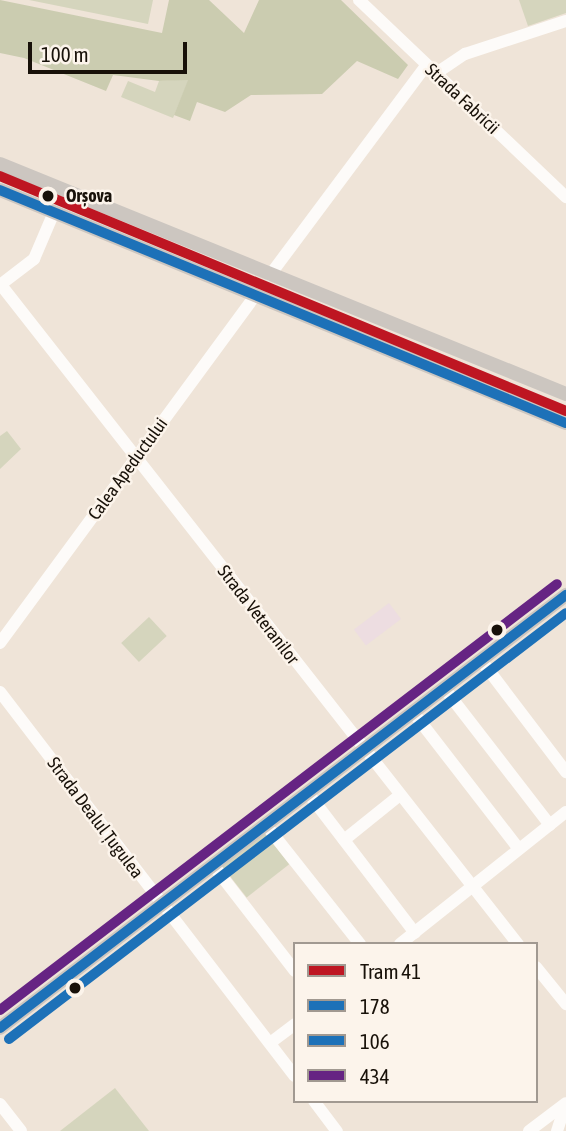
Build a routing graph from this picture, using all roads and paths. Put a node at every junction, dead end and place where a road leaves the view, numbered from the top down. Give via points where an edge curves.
1 (359, 0) edge
2 (566, 21) edge
3 (430, 70) junction
4 (0, 164) edge
5 (0, 190) edge
6 (566, 197) edge
7 (54, 212) junction
8 (271, 275) junction
9 (1, 285) edge
10 (256, 294) junction
11 (566, 394) edge
12 (566, 422) edge
13 (136, 458) junction
14 (563, 602) edge
15 (0, 643) edge
16 (481, 660) junction
17 (444, 688) junction
18 (0, 692) edge
19 (413, 712) junction
20 (363, 750) junction
21 (566, 772) edge
22 (308, 793) junction
23 (400, 795) junction
24 (566, 812) edge
25 (266, 825) junction
26 (550, 825) junction
27 (344, 840) junction
28 (519, 849) junction
29 (213, 865) junction
30 (472, 886) junction
31 (161, 905) junction
32 (415, 933) junction
33 (358, 942) edge
34 (403, 942) edge
35 (516, 942) edge
36 (293, 968) edge
37 (538, 969) edge
38 (566, 1004) edge
39 (293, 1026) edge
40 (0, 1027) edge
41 (270, 1043) junction
42 (293, 1073) edge
43 (316, 1103) edge
44 (566, 1103) edge
45 (0, 1104) edge
46 (21, 1131) edge
47 (337, 1131) edge
48 (529, 1131) edge
49 (557, 1131) edge

1 - 3 street, Strada Fabricii
2 - 3 street
3 - 6 street, Strada Fabricii
3 - 8 street
4 - 8 main road
5 - 7 main road
7 - 9 street via 34,258
7 - 10 main road
8 - 11 main road
9 - 13 street, Strada Veteranilor
10 - 12 main road
10 - 13 street, Calea Apeductului
13 - 15 street, Calea Apeductului
13 - 20 street, Strada Veteranilor
14 - 16 main road
16 - 17 main road
16 - 21 street
17 - 19 main road
17 - 26 street
18 - 31 street, Strada Dealul Țugulea
19 - 20 main road
19 - 28 street
20 - 22 main road
20 - 23 street, Strada Veteranilor
22 - 25 main road
22 - 27 street
23 - 27 street
23 - 30 street, Strada Veteranilor
24 - 26 street
25 - 29 main road
25 - 33 street
26 - 28 street
27 - 32 street
28 - 30 street
29 - 31 main road
29 - 36 street
30 - 32 street
30 - 35 street, Strada Veteranilor
31 - 40 main road
31 - 41 street, Strada Dealul Țugulea
32 - 34 street
37 - 38 street
39 - 41 street
41 - 42 street, Strada Dealul Țugulea
43 - 47 street
44 - 48 street
44 - 49 street
45 - 46 street

